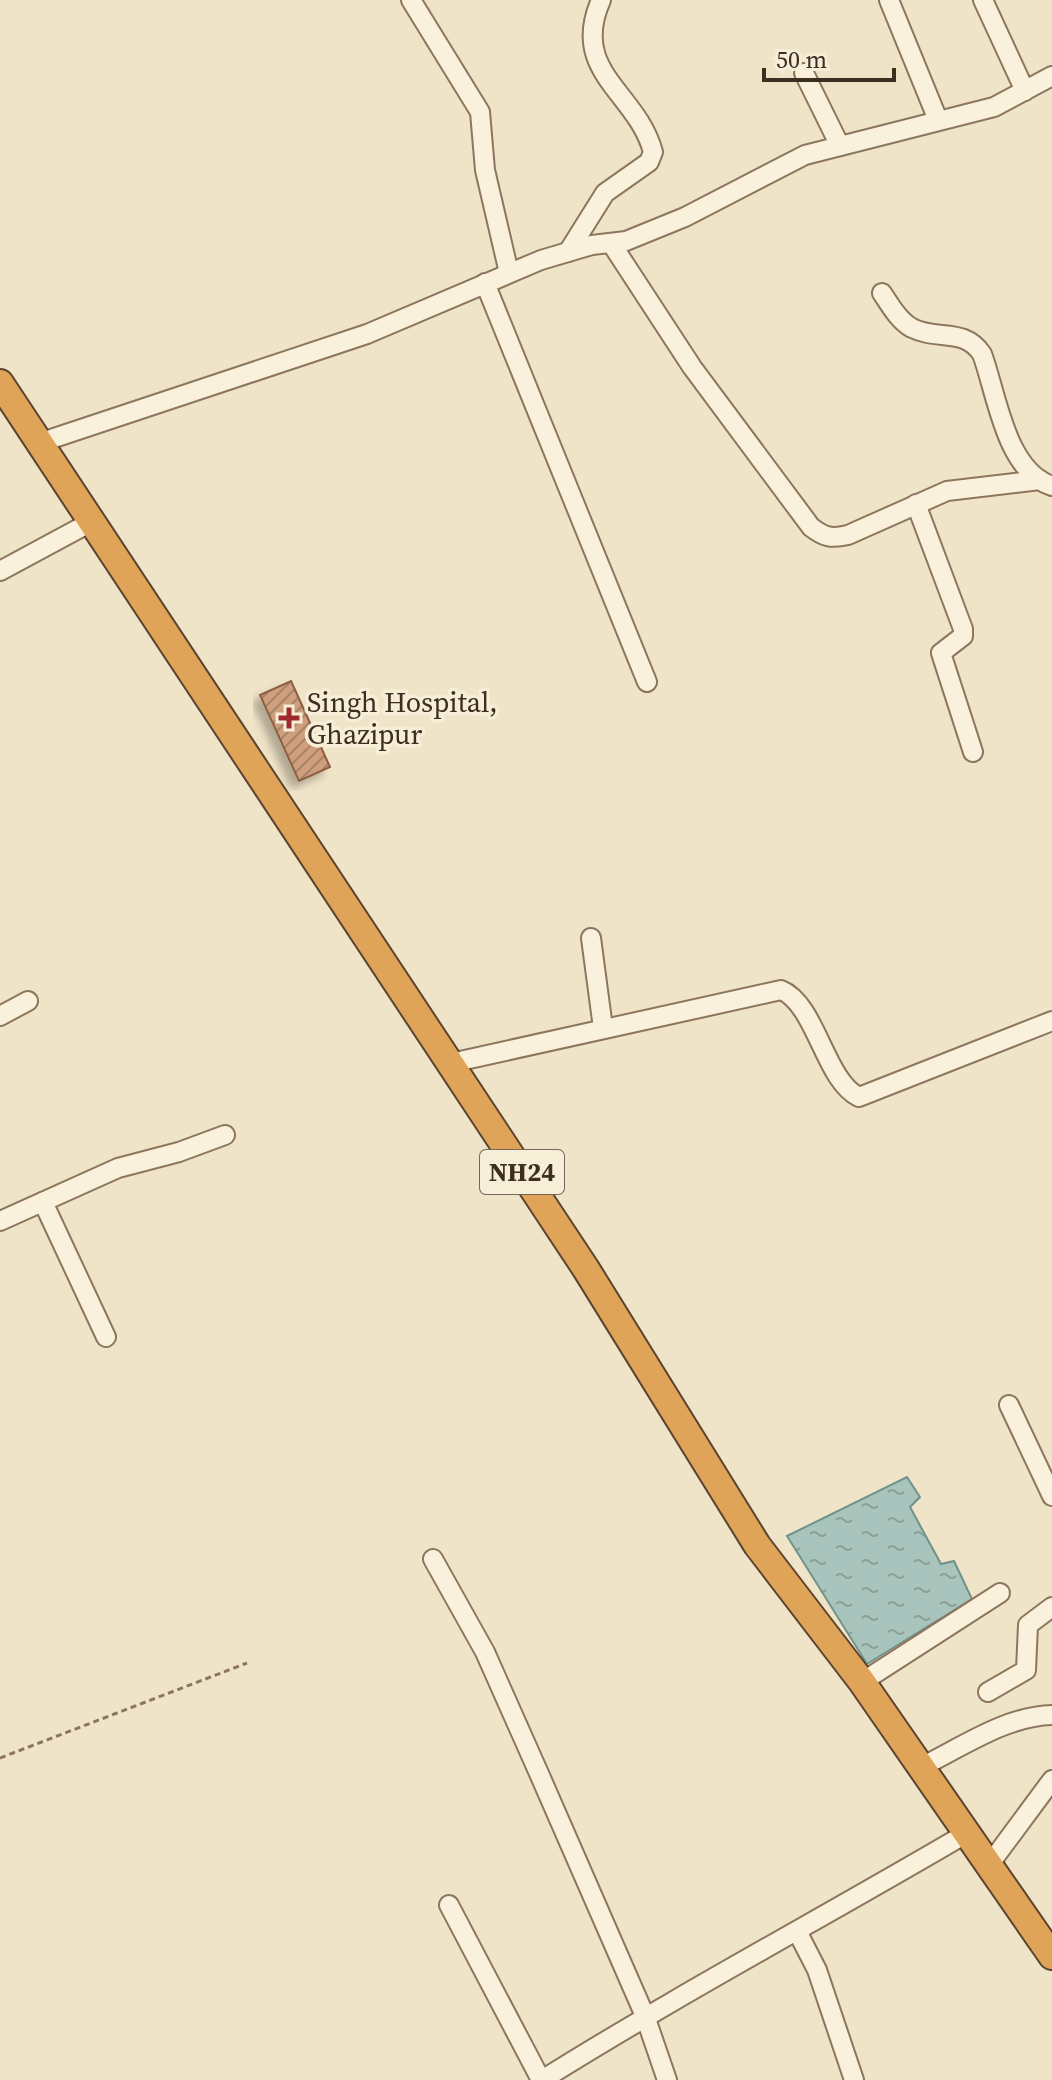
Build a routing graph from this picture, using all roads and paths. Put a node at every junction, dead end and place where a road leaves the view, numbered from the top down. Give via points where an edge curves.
1 (411, 0) edge
2 (601, 0) edge
3 (889, 0) edge
4 (983, 0) edge
5 (804, 73) dead end
6 (1052, 76) edge
7 (1025, 91) junction
8 (938, 120) junction
9 (840, 146) junction
10 (611, 243) junction
11 (568, 252) junction
12 (509, 273) junction
13 (485, 283) junction
14 (882, 293) dead end
15 (0, 383) edge
16 (39, 443) junction
17 (1046, 483) edge
18 (916, 504) junction
19 (91, 522) junction
20 (0, 571) edge
21 (647, 682) dead end
22 (973, 752) dead end
23 (591, 938) dead end
24 (28, 1001) dead end
25 (0, 1016) edge
26 (1052, 1021) edge
27 (603, 1028) junction
28 (451, 1063) junction
29 (225, 1135) dead end
30 (43, 1202) junction
31 (0, 1221) edge
32 (106, 1337) dead end
33 (1009, 1405) dead end
34 (1052, 1496) edge
35 (433, 1559) dead end
36 (1000, 1593) dead end
37 (1052, 1607) edge
38 (247, 1663) dead end
39 (862, 1682) junction
40 (988, 1692) dead end
41 (1052, 1715) edge
42 (0, 1758) edge
43 (921, 1767) junction
44 (1052, 1780) edge
45 (967, 1833) junction
46 (989, 1865) junction
47 (449, 1905) dead end
48 (798, 1933) junction
49 (1052, 1956) edge
50 (645, 2016) junction
51 (541, 2080) edge
52 (667, 2080) edge
53 (854, 2080) edge

1 - 12 street via 480,112 485,170
2 - 11 street via 590,39 653,152 649,162 612,185 595,204
3 - 8 street
4 - 7 street
5 - 9 street
6 - 7 street
7 - 8 street via 994,107
8 - 9 street
9 - 10 street via 805,155 655,231
10 - 11 street
10 - 18 street via 692,367 811,527 832,538 848,535
11 - 12 street
12 - 13 street
13 - 16 street via 367,334
13 - 21 street
14 - 17 street via 909,326 974,342 1020,459
15 - 16 highway, NH24
16 - 19 highway, NH24
17 - 18 street via 947,491
18 - 22 street via 963,629 963,636 941,653
19 - 20 street
19 - 28 highway, NH24
23 - 27 street
24 - 25 street
26 - 27 street via 859,1097 796,1002 781,990
27 - 28 street
28 - 39 highway, NH24 via 757,1545
29 - 30 street via 129,1164
30 - 31 street
30 - 32 street
33 - 34 street
35 - 50 street via 485,1652
36 - 39 street
37 - 40 street via 1028,1625 1026,1670
38 - 42 path
39 - 43 highway, NH24
41 - 43 street via 1006,1725
43 - 45 highway, NH24
44 - 46 street
45 - 46 highway, NH24
45 - 48 street
46 - 49 highway, NH24
47 - 51 street
48 - 50 street
48 - 53 street via 817,1970
50 - 51 street
50 - 52 street

